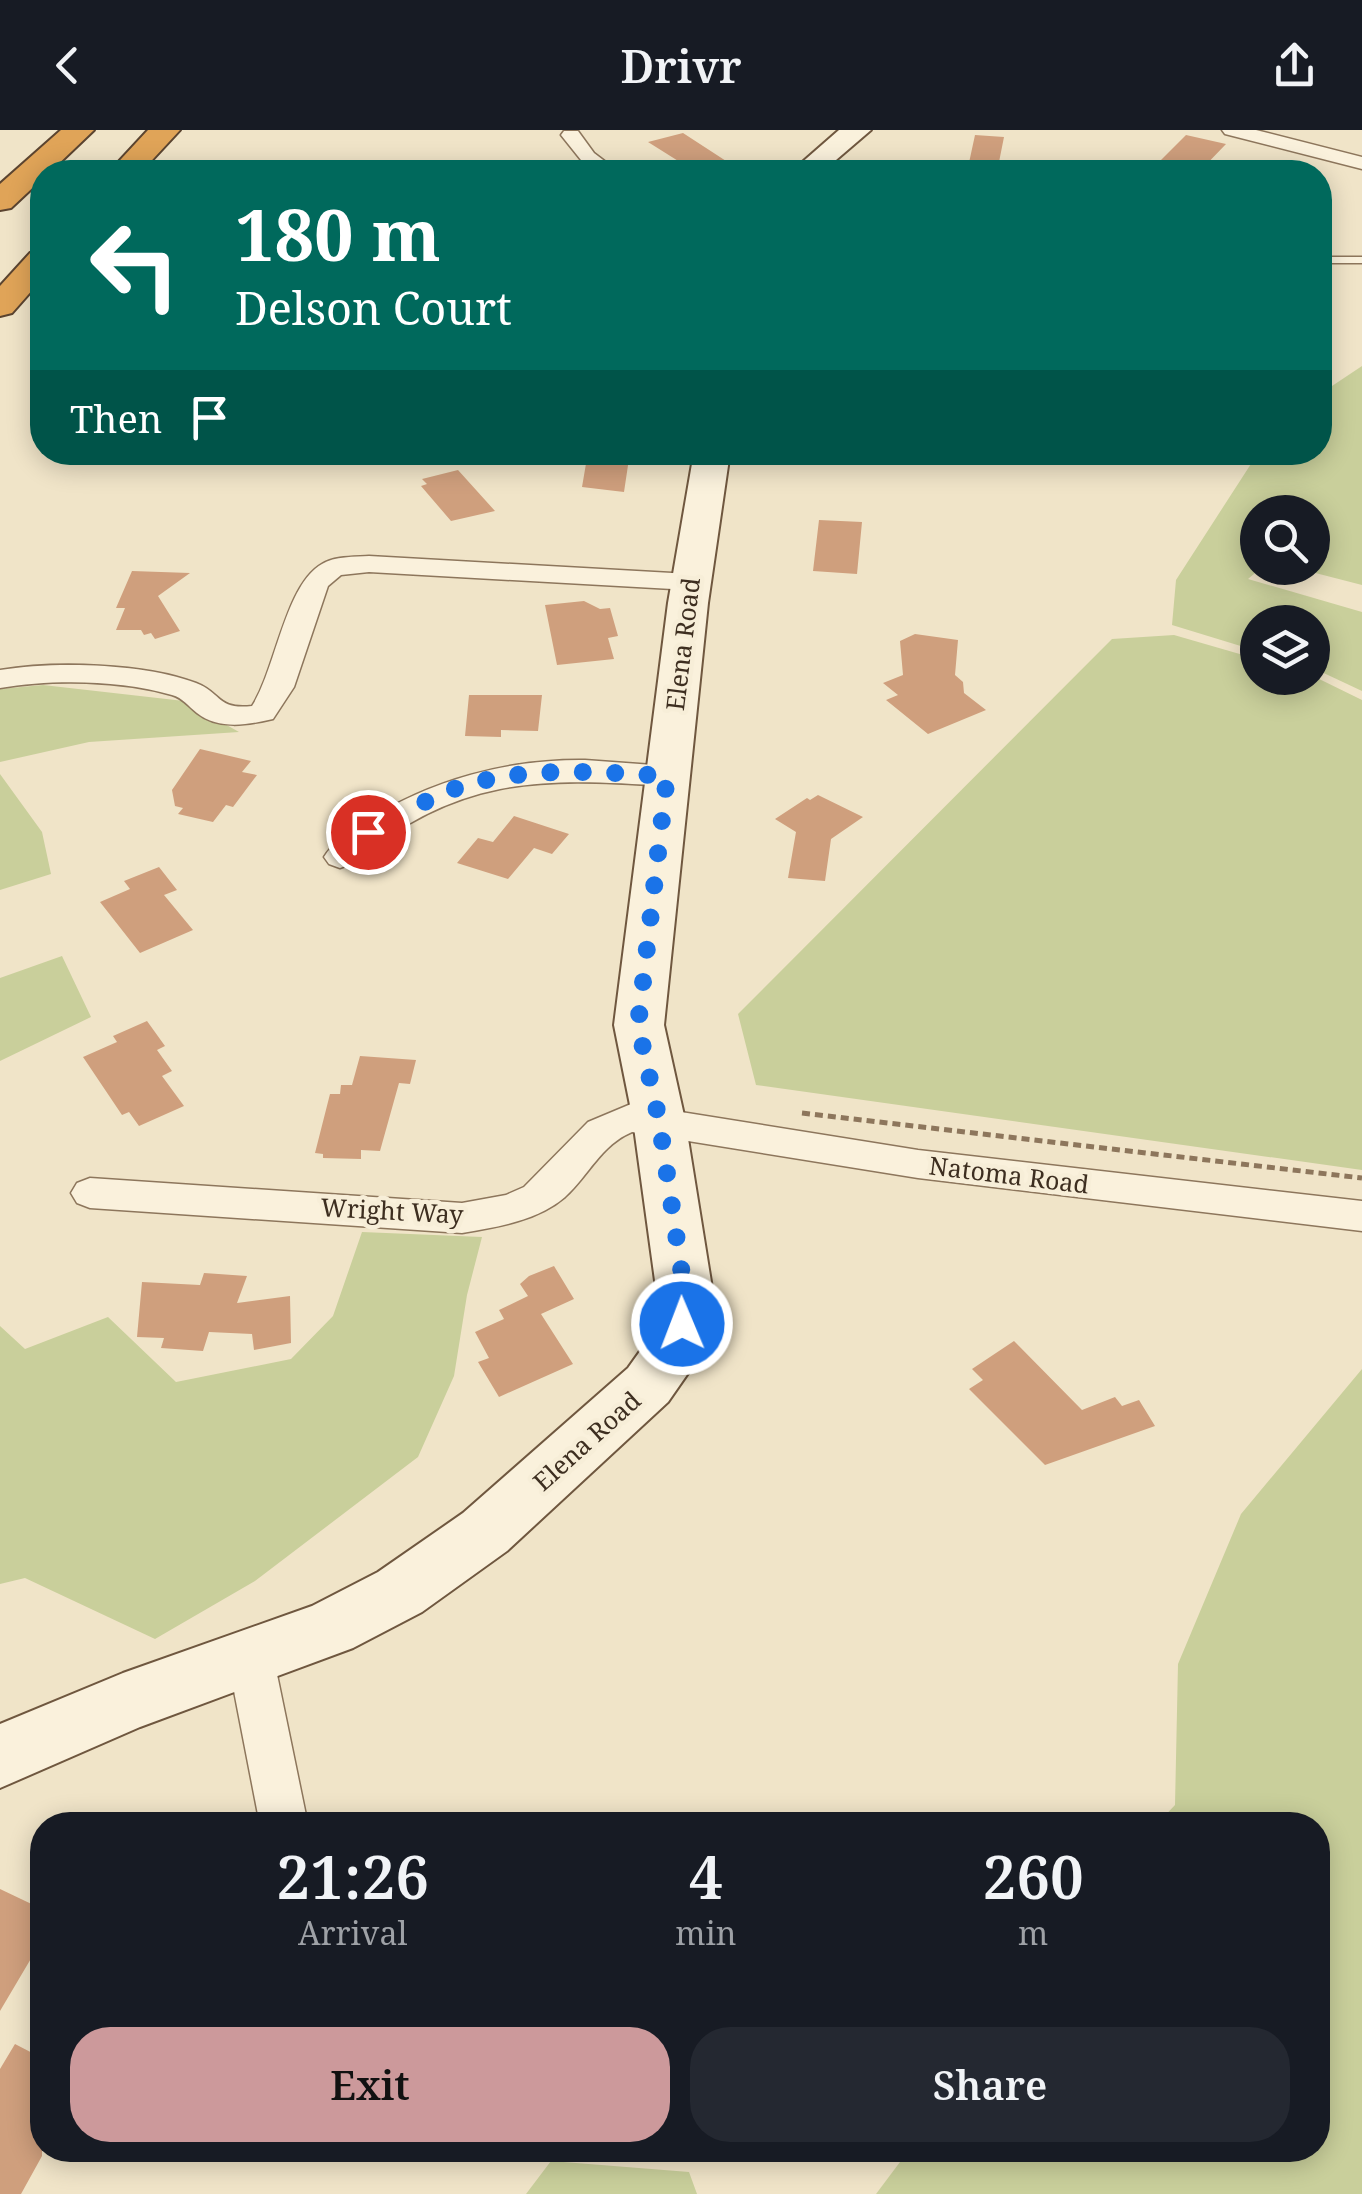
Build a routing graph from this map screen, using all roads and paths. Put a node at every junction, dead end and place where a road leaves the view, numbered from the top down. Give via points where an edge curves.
1 (78, 130) edge
2 (165, 130) edge
3 (857, 130) edge
4 (1232, 130) edge
5 (571, 135) dead end
6 (45, 160) edge
7 (136, 160) edge
8 (589, 160) edge
9 (821, 160) edge
10 (1362, 163) edge
11 (30, 173) edge
12 (0, 200) edge
13 (1332, 260) edge
14 (1362, 260) edge
15 (30, 273) edge
16 (0, 306) edge
17 (710, 465) edge
18 (690, 582) junction
19 (0, 679) edge
20 (667, 776) junction
21 (340, 857) dead end
22 (785, 1111) dead end
23 (659, 1120) junction
24 (1362, 1178) edge
25 (90, 1193) dead end
26 (1356, 1221) edge
27 (250, 1655) junction
28 (0, 1756) edge
29 (281, 1812) edge

1 - 6 highway
2 - 7 highway
3 - 9 street
4 - 10 street
5 - 8 street
11 - 12 highway
13 - 14 lane
15 - 16 highway
17 - 18 street, Elena Road
18 - 19 street via 368,564 333,568 315,583 279,687 262,714 242,717 213,712 190,690 143,682 20,674
18 - 20 street, Elena Road
20 - 21 street via 558,770 462,786 368,832
20 - 23 street, Elena Road via 638,1025
22 - 24 path
23 - 25 street, Wright Way via 611,1122 537,1197 462,1218
23 - 26 street, Natoma Road via 918,1164
23 - 27 street, Elena Road via 684,1288 673,1350 648,1385 485,1532 400,1592 331,1628
27 - 28 street, Elena Road
27 - 29 street

